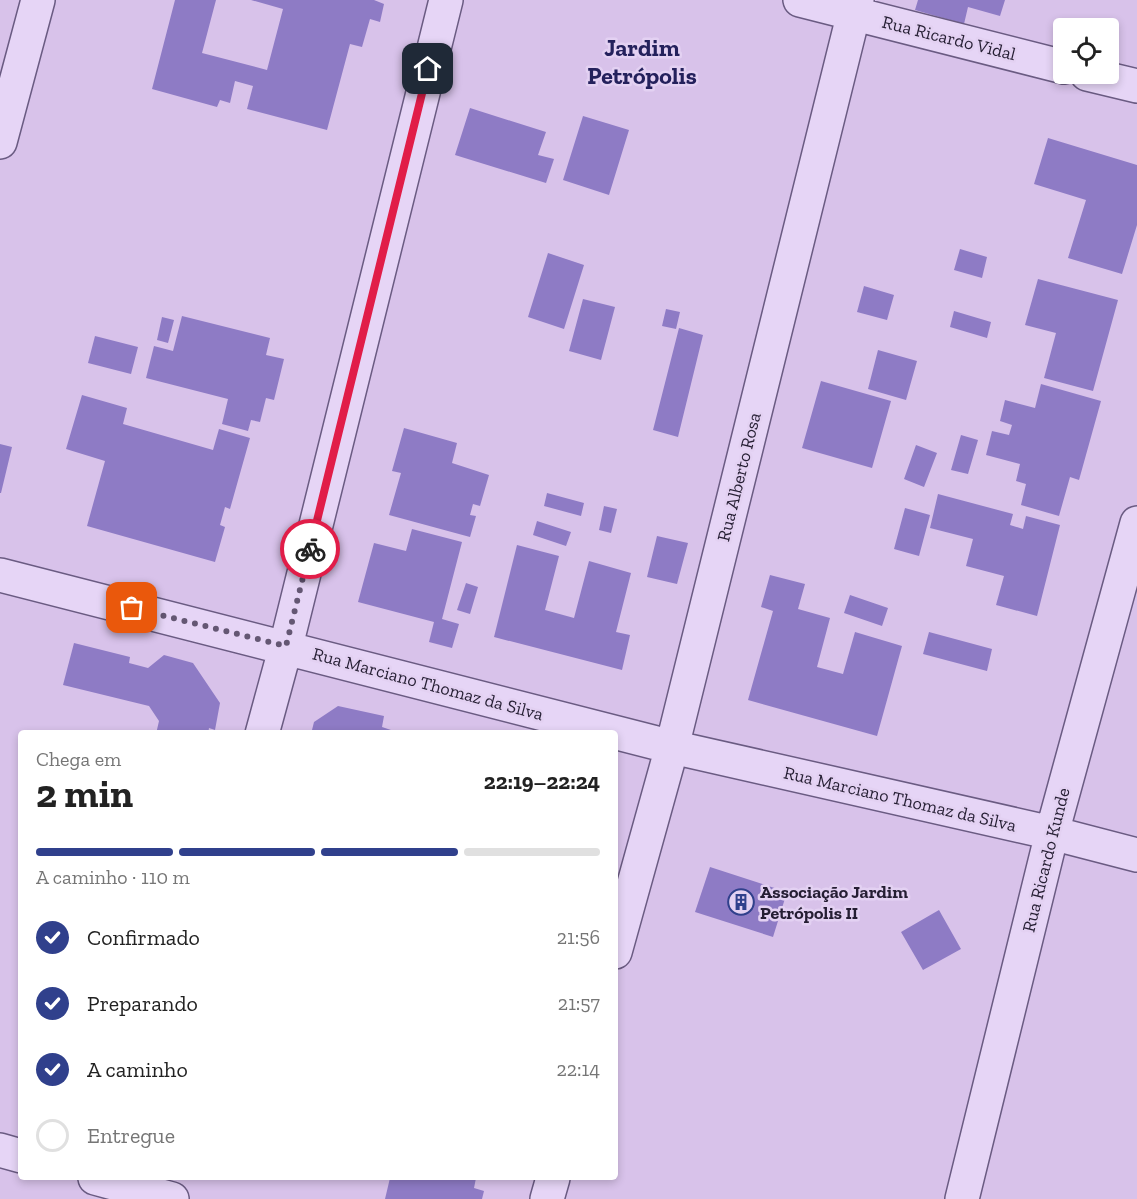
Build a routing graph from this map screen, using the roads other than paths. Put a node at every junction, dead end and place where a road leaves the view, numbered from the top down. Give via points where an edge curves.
1 (38, 0) edge
2 (446, 0) edge
3 (800, 0) edge
4 (855, 7) edge
5 (1053, 65) edge
6 (1119, 82) edge
7 (1137, 86) edge
8 (0, 142) edge
9 (1137, 524) edge
10 (0, 575) edge
11 (286, 646) junction
12 (263, 730) edge
13 (607, 730) edge
14 (618, 733) edge
15 (672, 747) junction
16 (1052, 833) junction
17 (1137, 855) edge
18 (618, 941) edge
19 (0, 1150) edge
20 (18, 1155) edge
21 (103, 1180) edge
22 (552, 1180) edge
23 (138, 1189) edge
24 (172, 1199) edge
25 (547, 1199) edge
26 (962, 1199) edge

1 - 8 street
2 - 11 street
3 - 4 street, Rua Ricardo Vidal
4 - 5 street, Rua Ricardo Vidal
4 - 15 street, Rua Alberto Rosa
6 - 7 street
9 - 16 street, Rua Ricardo Kunde
10 - 11 street, Rua Marciano Thomaz da Silva
11 - 12 street
11 - 13 street, Rua Marciano Thomaz da Silva
14 - 15 street, Rua Marciano Thomaz da Silva
15 - 16 street, Rua Marciano Thomaz da Silva
15 - 18 street, Rua Alberto Rosa
16 - 17 street, Rua Marciano Thomaz da Silva
16 - 26 street, Rua Ricardo Kunde
19 - 20 street
21 - 23 street
22 - 25 street
23 - 24 street

